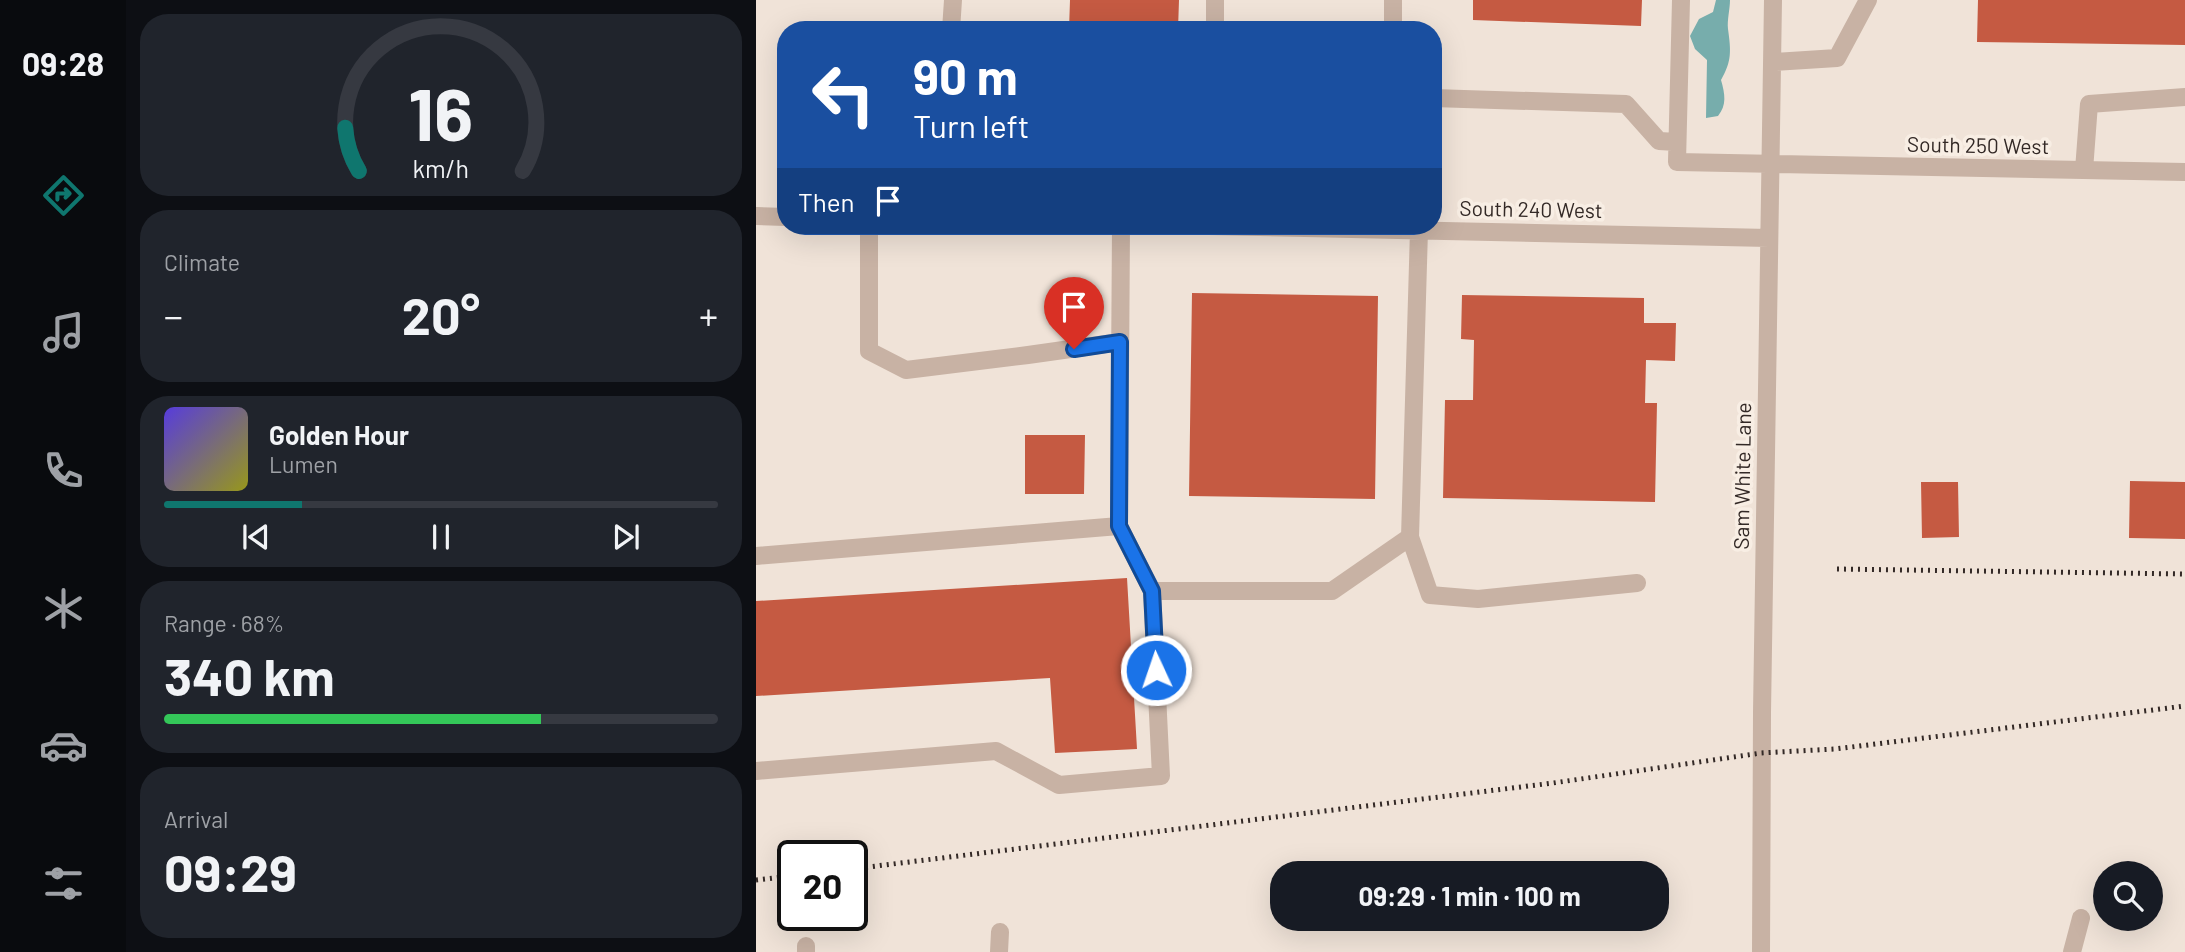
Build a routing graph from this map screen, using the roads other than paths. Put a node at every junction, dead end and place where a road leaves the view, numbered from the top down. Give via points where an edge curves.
1 (953, 0) edge
2 (1215, 0) edge
3 (1393, 0) edge
4 (1681, 0) edge
5 (1773, 0) edge
6 (1868, 0) edge
7 (952, 21) edge
8 (1215, 21) edge
9 (1393, 21) edge
10 (1773, 62) junction
11 (2185, 97) edge
12 (1442, 98) edge
13 (1677, 142) junction
14 (1771, 164) junction
15 (2084, 170) junction
16 (2185, 172) edge
17 (756, 216) edge
18 (777, 217) edge
19 (1442, 231) edge
20 (869, 235) edge
21 (1121, 235) edge
22 (1419, 235) edge
23 (1769, 238) junction
24 (1120, 342) junction
25 (1119, 526) junction
26 (1410, 537) junction
27 (756, 556) edge
28 (1637, 583) dead end
29 (1152, 591) junction
30 (756, 771) edge
31 (2081, 918) dead end
32 (1000, 932) dead end
33 (999, 952) edge
34 (1761, 952) edge
35 (2072, 952) edge

1 - 7 street
2 - 8 street
3 - 9 street
4 - 13 street
5 - 10 street, Sam White Lane
6 - 10 street via 1837,58
10 - 14 street, Sam White Lane
11 - 15 street via 2090,104
12 - 13 street via 1626,104 1659,141
13 - 14 street, South 250 West via 1677,162
14 - 15 street, South 250 West
14 - 23 street, Sam White Lane
15 - 16 street, South 250 West
17 - 18 street
19 - 23 street, South 240 West
20 - 24 street via 869,351 906,370
21 - 24 street
22 - 26 street
23 - 34 street, Sam White Lane
24 - 25 street
25 - 27 street
25 - 29 street
26 - 28 street via 1430,595 1478,599
26 - 29 street via 1332,591
29 - 30 street via 1161,776 1059,785 996,751
31 - 35 street
32 - 33 street

